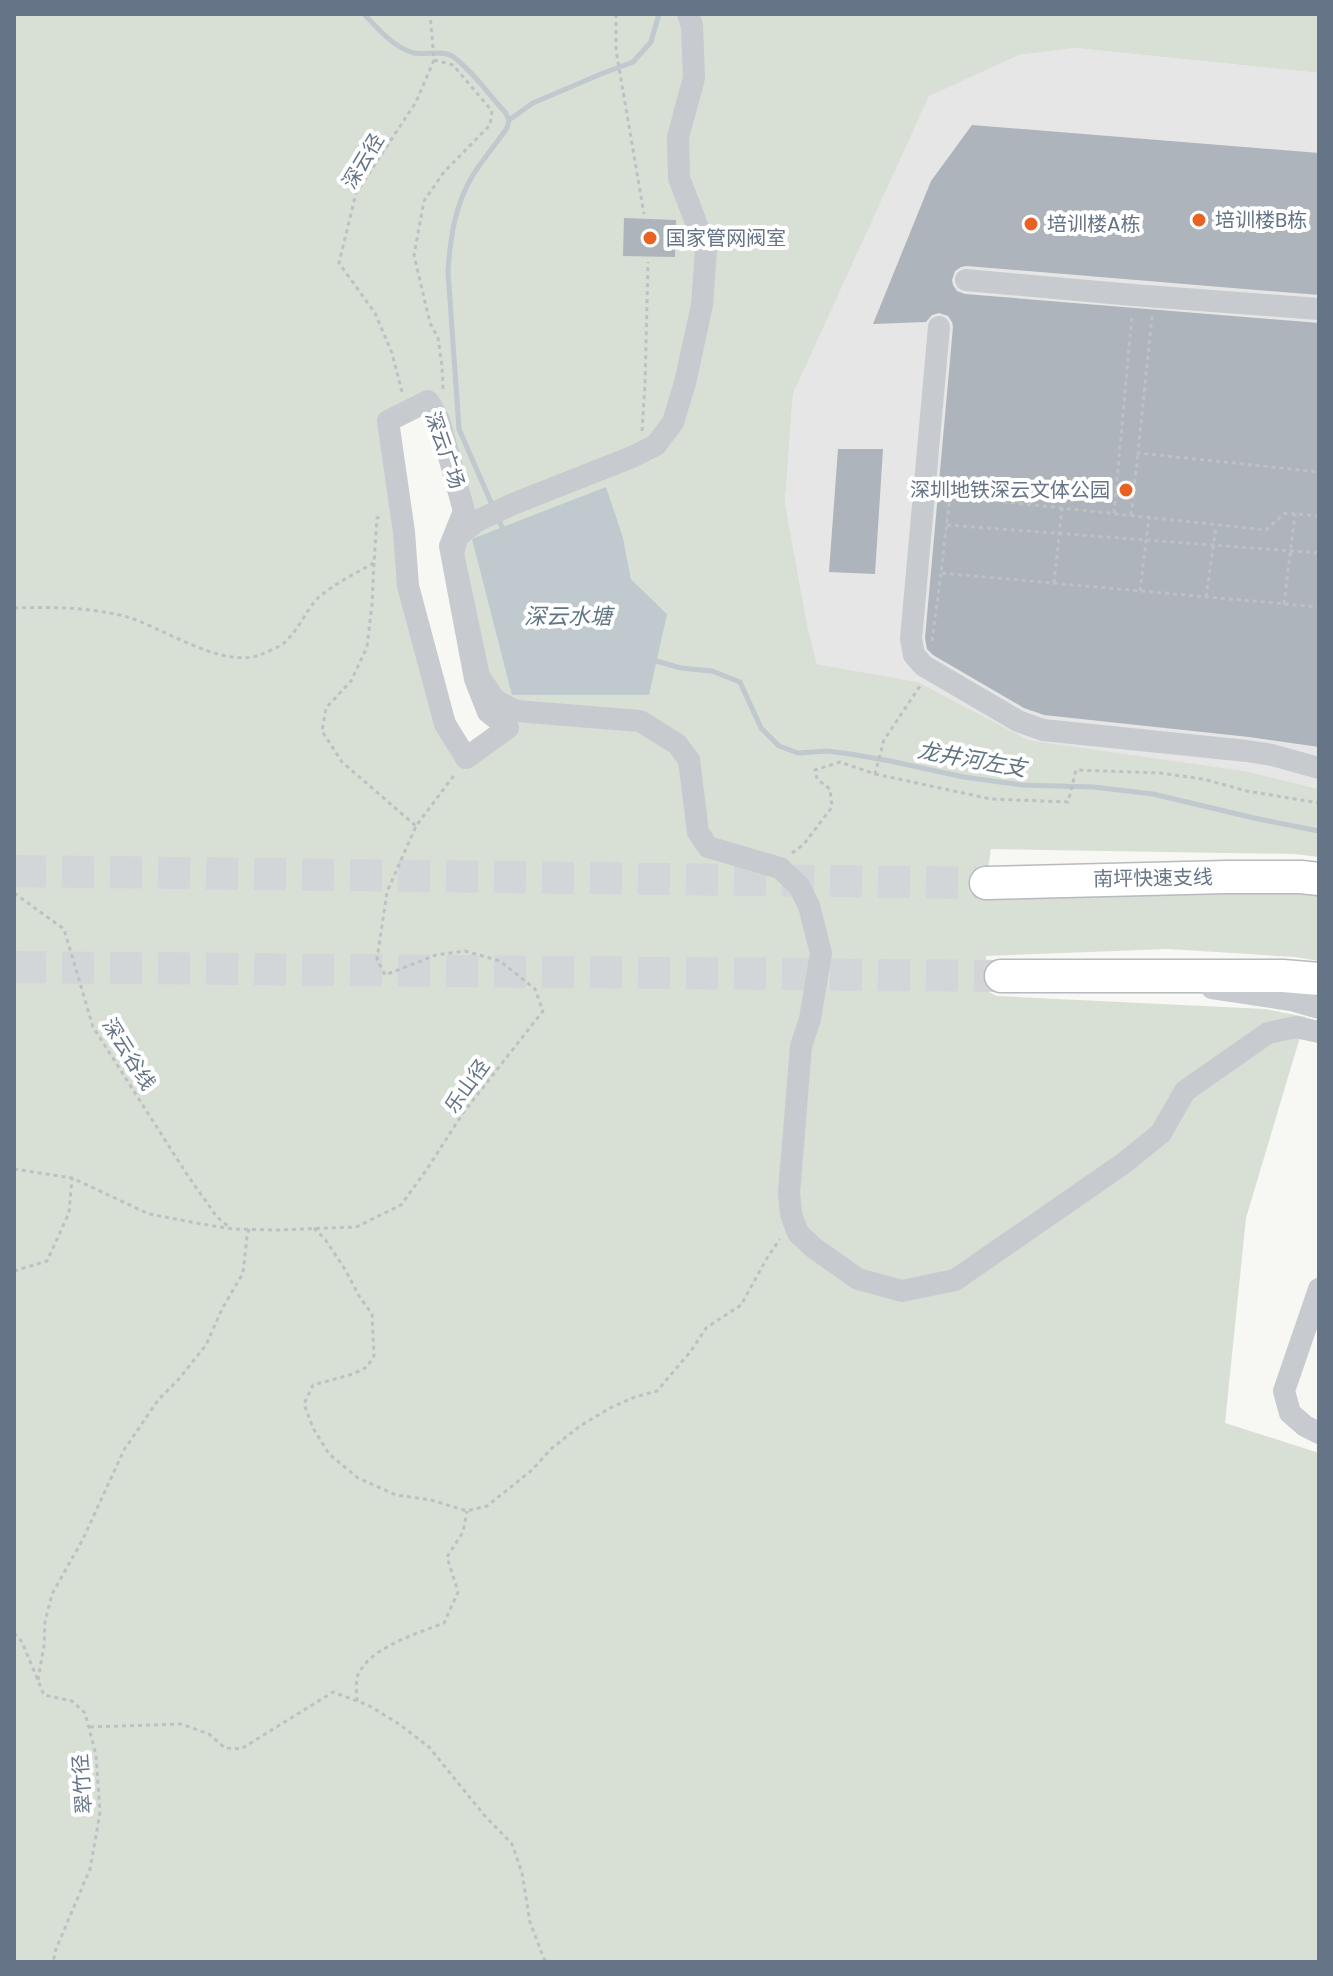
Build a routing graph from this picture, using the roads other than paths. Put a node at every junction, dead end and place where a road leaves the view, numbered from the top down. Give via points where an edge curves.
1 (688, 14) edge
2 (966, 280) dead end
3 (1319, 309) edge
4 (939, 327) dead end
5 (466, 758) joint
6 (1319, 768) edge
7 (1319, 879) edge
8 (986, 883) tunnel mouth
9 (1001, 976) tunnel mouth
10 (1128, 976) junction
11 (1319, 979) edge
12 (1319, 1008) edge
13 (1319, 1032) edge
14 (1319, 1289) edge
15 (1319, 1433) edge

1 - 13 street via 694,78 678,137 679,178 706,249 702,305 673,422 656,445 477,521 457,537 453,554 479,676 495,700 516,711 640,721 677,744 689,760 698,832 708,847 780,868 799,886 821,953 801,1046 789,1193 798,1233 858,1279 902,1291 955,1280 1124,1163 1161,1133 1185,1091 1268,1033 1296,1027
2 - 3 street
4 - 6 street via 911,639 914,655 1018,721 1043,730 1247,751
5 - 5 street, 深云广场 via 508,728 488,712 475,679 450,546 464,511 439,420 428,401 388,421 408,586 445,724
7 - 8 highway, 南坪快速支线
9 - 10 highway
10 - 11 highway
10 - 12 street
14 - 15 street via 1284,1391 1290,1413

